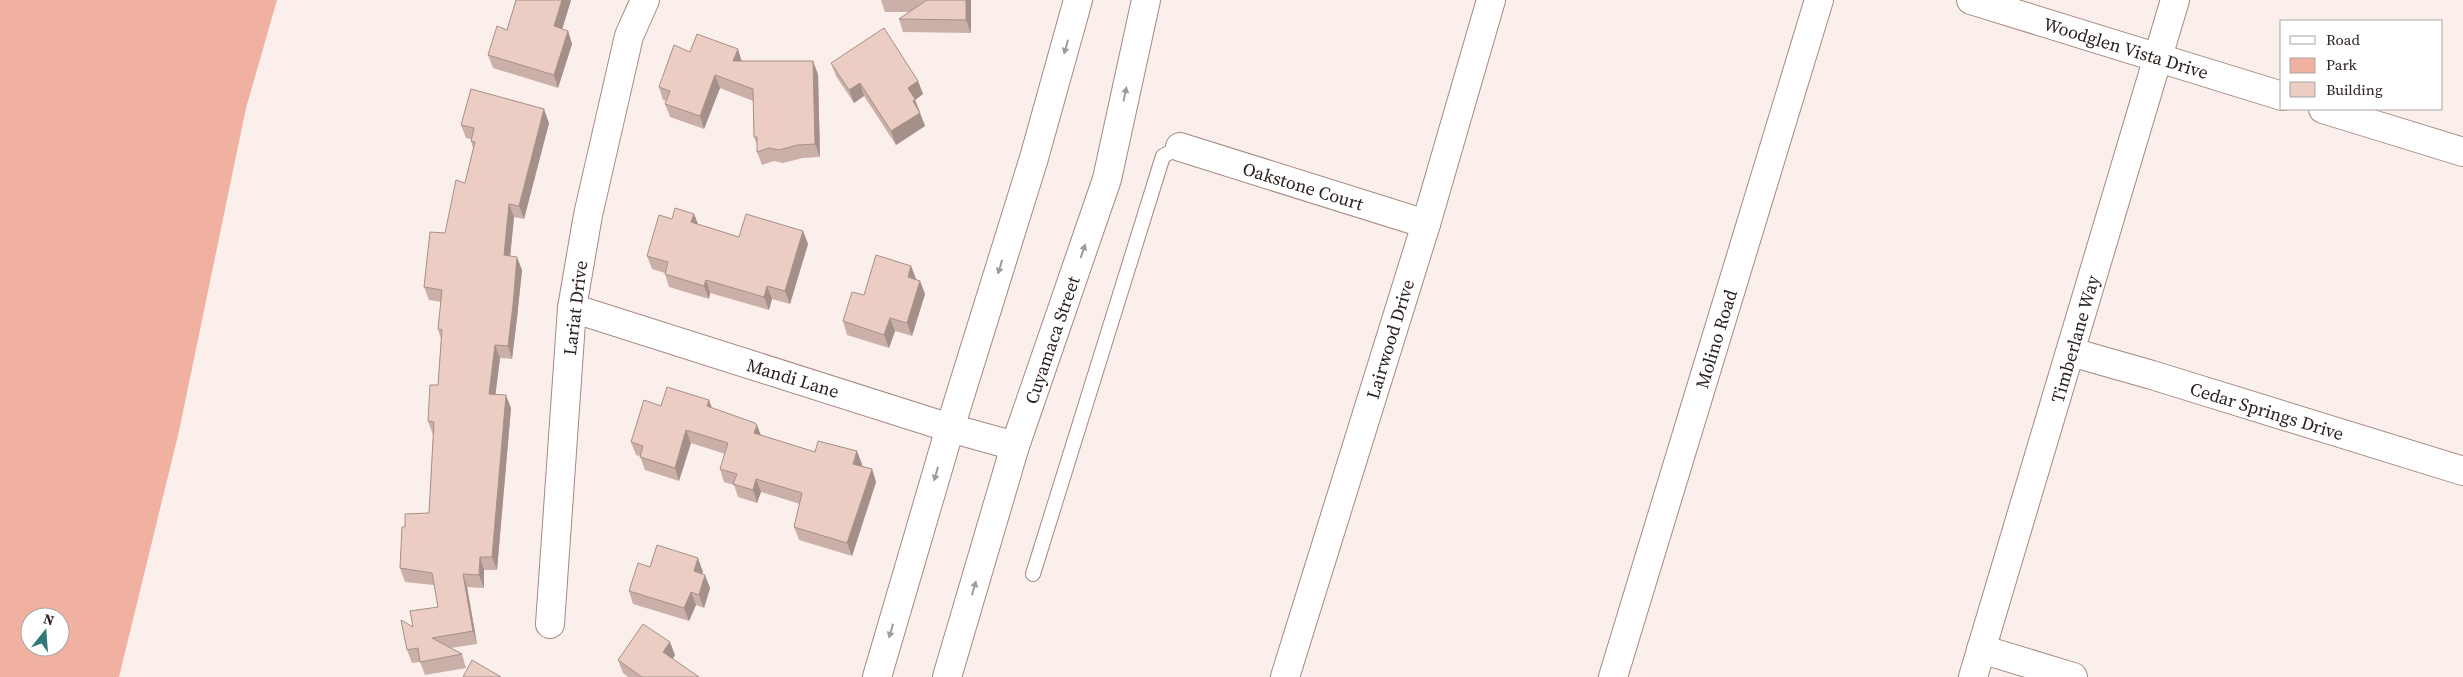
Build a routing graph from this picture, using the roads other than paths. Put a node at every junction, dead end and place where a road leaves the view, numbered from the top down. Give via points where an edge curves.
1 (645, 0) edge
2 (1078, 0) edge
3 (1146, 0) edge
4 (1491, 0) edge
5 (1819, 0) edge
6 (1971, 0) edge
7 (2175, 0) edge
8 (2156, 58) junction
9 (2280, 95) edge
10 (2326, 110) edge
11 (1180, 147) joint
12 (2463, 152) edge
13 (1426, 224) junction
14 (572, 308) junction
15 (2071, 352) junction
16 (950, 428) junction
17 (1015, 446) junction
18 (2463, 471) edge
19 (1033, 574) dead end
20 (550, 624) dead end
21 (1982, 649) junction
22 (878, 677) edge
23 (947, 677) edge
24 (1285, 677) edge
25 (1613, 677) edge
26 (1973, 677) edge
27 (2073, 677) edge

1 - 14 street, Lariat Drive via 630,36 588,215
2 -> 16 street via 1034,158
17 -> 3 street, Cuyamaca Street via 1108,179
4 - 13 street, Lairwood Drive
5 - 25 street, Molino Road
6 - 8 street, Woodglen Vista Drive
7 - 8 street, Timberlane Way
8 - 9 street, Woodglen Vista Drive
8 - 15 street, Timberlane Way
10 - 12 street
11 - 13 street, Oakstone Court
11 - 19 lane via 1163,156
13 - 24 street, Lairwood Drive
14 - 16 street, Mandi Lane
14 - 20 street, Lariat Drive
15 - 18 street, Cedar Springs Drive
15 - 21 street, Timberlane Way
16 - 17 street, Mandi Lane
16 -> 22 street
23 -> 17 street, Cuyamaca Street
21 - 26 street, Timberlane Way
21 - 27 street

